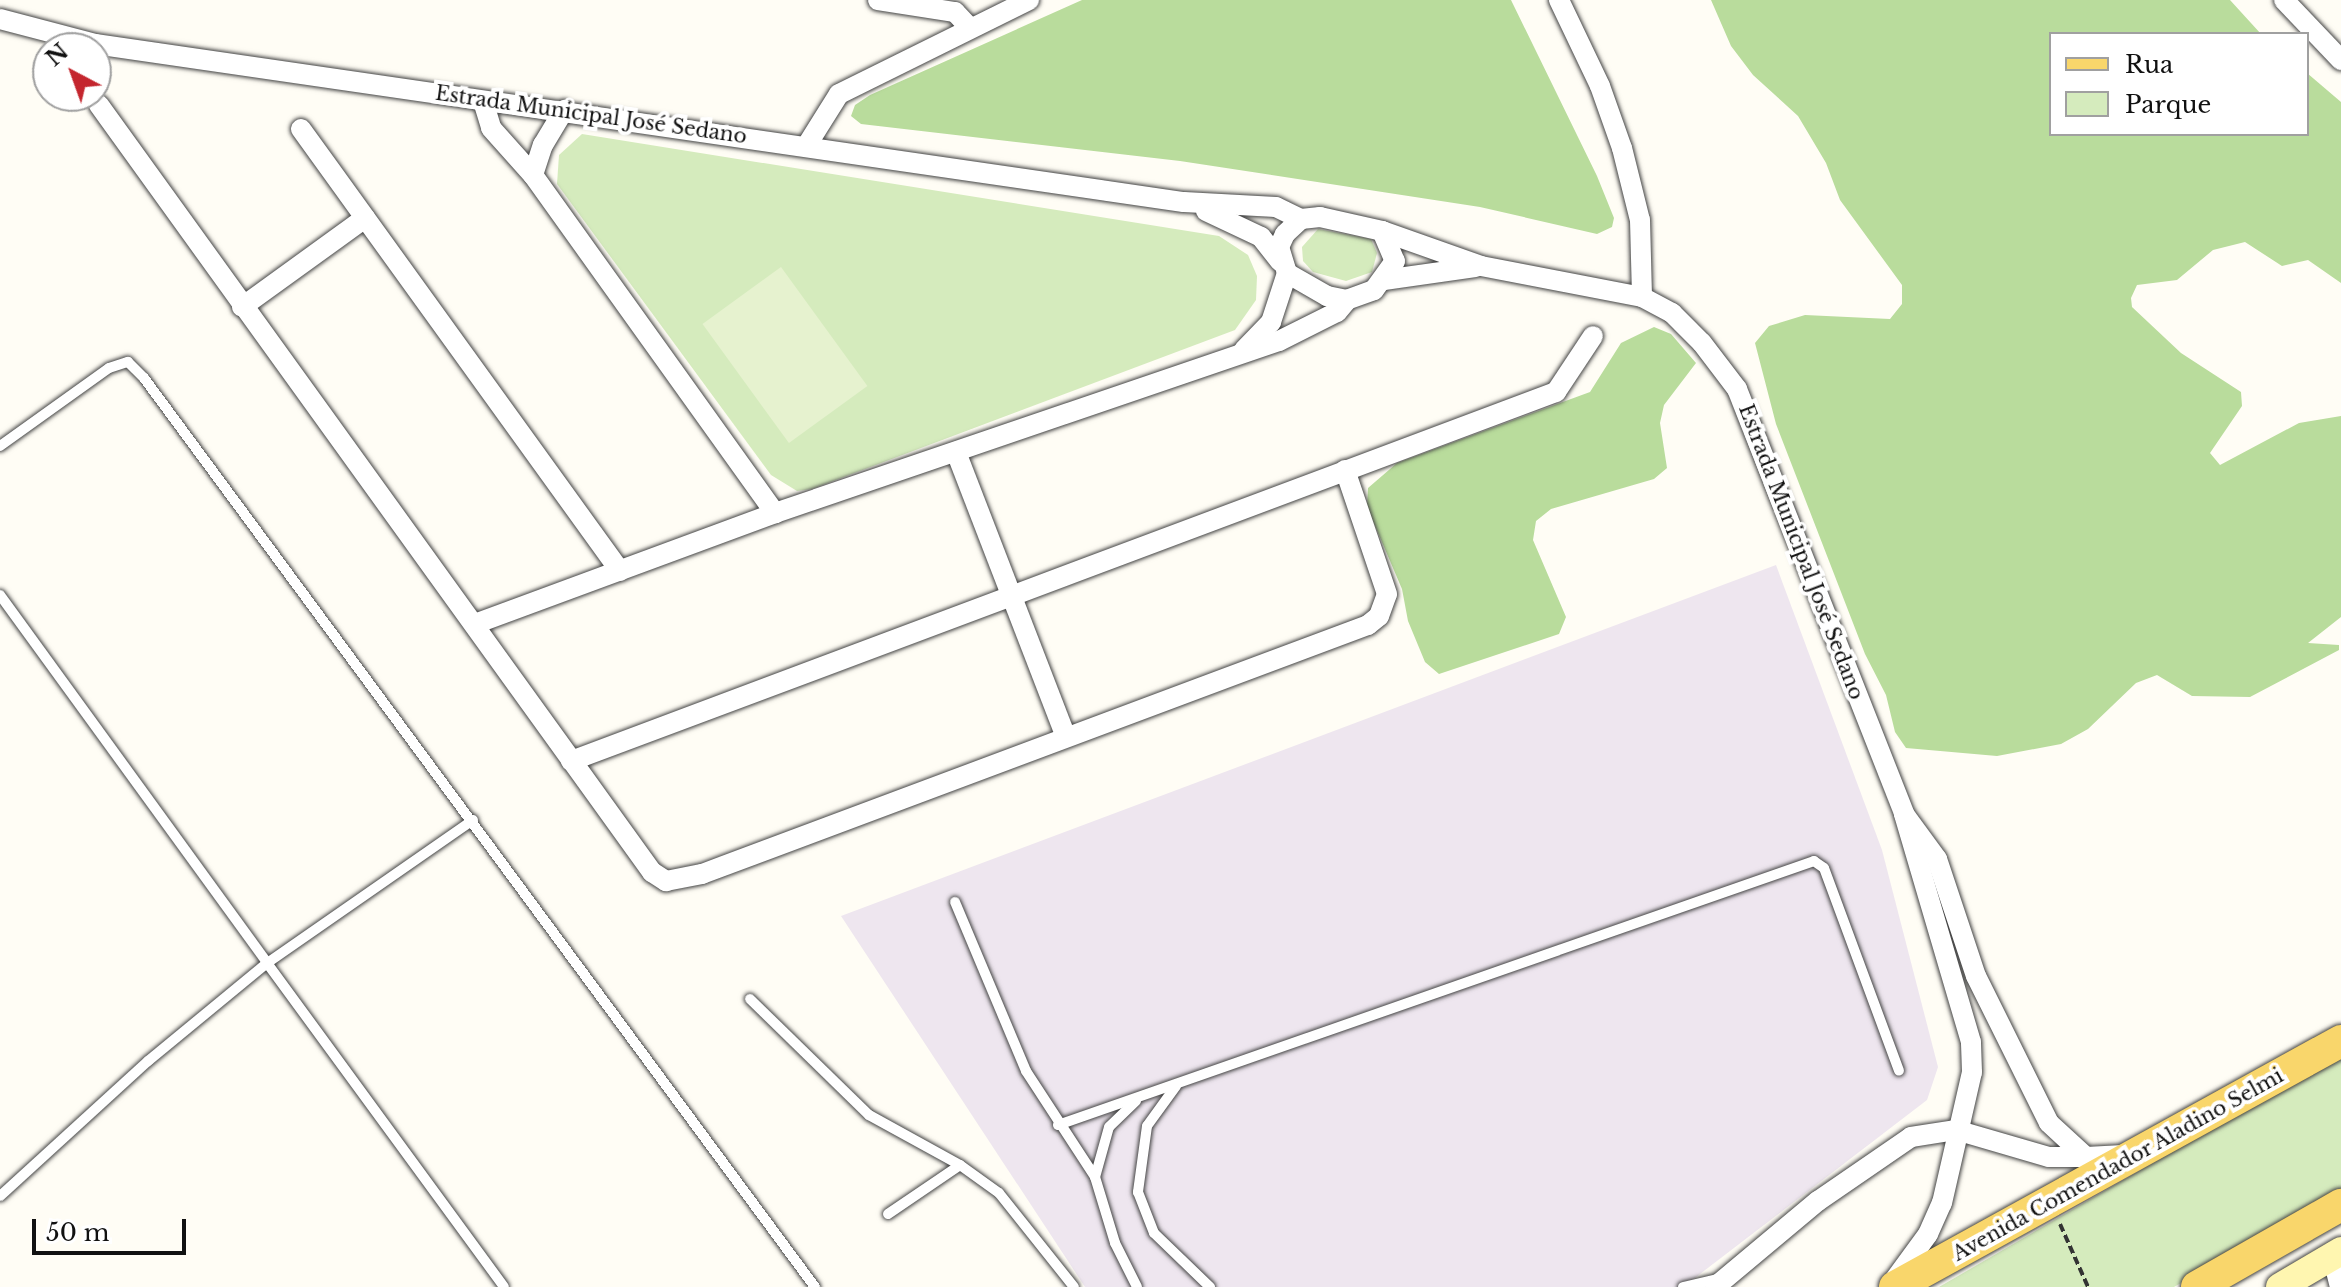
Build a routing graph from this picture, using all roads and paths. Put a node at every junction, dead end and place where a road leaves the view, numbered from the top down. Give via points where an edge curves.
1 (878, 0) edge
2 (1029, 0) edge
3 (1559, 0) edge
4 (2284, 0) edge
5 (964, 12) edge
6 (0, 19) edge
7 (2341, 60) edge
8 (483, 101) junction
9 (564, 110) junction
10 (104, 112) edge
11 (301, 129) dead end
12 (807, 145) junction
13 (533, 175) junction
14 (1184, 202) junction
15 (365, 218) junction
16 (1301, 219) junction
17 (1382, 231) junction
18 (1481, 266) junction
19 (1284, 267) junction
20 (1384, 280) junction
21 (1642, 297) junction
22 (1347, 300) junction
23 (242, 307) junction
24 (1593, 336) dead end
25 (1241, 353) junction
26 (0, 446) edge
27 (956, 452) junction
28 (1345, 470) junction
29 (775, 513) junction
30 (620, 571) junction
31 (1008, 593) junction
32 (0, 595) edge
33 (475, 624) junction
34 (1065, 734) junction
35 (571, 761) junction
36 (1904, 814) junction
37 (473, 820) junction
38 (955, 902) dead end
39 (267, 963) junction
40 (750, 999) dead end
41 (2341, 1041) edge
42 (1899, 1071) dead end
43 (1176, 1086) junction
44 (1141, 1097) junction
45 (1058, 1125) junction
46 (1956, 1130) junction
47 (2136, 1154) junction
48 (2086, 1157) junction
49 (960, 1165) junction
50 (1095, 1177) junction
51 (0, 1196) edge
52 (2048, 1205) junction
53 (2341, 1205) edge
54 (888, 1214) dead end
55 (2336, 1253) edge
56 (1721, 1282) edge
57 (504, 1287) edge
58 (815, 1287) edge
59 (1074, 1287) edge
60 (1137, 1287) edge
61 (1210, 1287) edge
62 (1683, 1287) edge
63 (1889, 1287) edge
64 (1895, 1287) edge
65 (2088, 1287) edge
66 (2197, 1287) edge
67 (2280, 1287) edge
68 (2340, 1287) edge

1 - 5 street
2 - 5 street
3 - 21 street via 1600,86 1622,148 1640,220
4 - 7 street
5 - 12 street via 839,94
6 - 8 street, Estrada Municipal José Sedano via 95,44
8 - 9 street, Estrada Municipal José Sedano
8 - 13 street via 491,128
9 - 12 street, Estrada Municipal José Sedano
9 - 13 street
10 - 23 street
11 - 15 street
12 - 14 street, Estrada Municipal José Sedano
13 - 29 street
14 - 16 street, Estrada Municipal José Sedano via 1276,207
14 - 19 street, Estrada Municipal José Sedano via 1245,226
15 - 23 street
15 - 30 street
16 - 17 street via 1342,220
16 - 19 street via 1285,234
17 - 18 street, Estrada Municipal José Sedano
17 - 20 street via 1395,261
18 - 20 street, Estrada Municipal José Sedano
18 - 21 street, Estrada Municipal José Sedano
19 - 22 street via 1311,289
19 - 25 street via 1271,322
20 - 22 street via 1374,290
21 - 36 street, Estrada Municipal José Sedano via 1672,313 1737,389
22 - 25 street via 1337,312
23 - 33 street
24 - 28 street via 1556,392
25 - 27 street
26 - 37 lane via 109,368 128,362
27 - 29 street
27 - 31 street
28 - 31 street
28 - 34 street via 1386,582 1379,616 1368,625
29 - 30 street
30 - 33 street
31 - 34 street
31 - 35 street
32 - 39 lane
33 - 35 street
34 - 35 street via 678,881 652,872
36 - 46 street, Estrada Municipal José Sedano via 1971,1042 1972,1072
36 - 48 street, Estrada Municipal José Sedano via 1937,859 1976,976 2035,1099 2049,1123
37 - 39 lane
37 - 58 lane
38 - 45 lane via 1026,1071
39 - 51 lane via 148,1061
39 - 57 lane
40 - 49 lane via 869,1115
41 - 47 main road, Avenida Comendador Aladino Selmi
42 - 43 lane via 1824,868 1814,861
43 - 44 lane
43 - 61 lane via 1147,1126 1138,1192 1154,1233
44 - 45 lane
44 - 50 lane via 1109,1127
45 - 50 lane
46 - 48 street via 2049,1157
46 - 56 street via 1931,1130 1900,1144 1818,1201
46 - 63 street, Estrada Municipal José Sedano via 1942,1203 1928,1234
47 - 48 street
47 - 52 main road, Avenida Comendador Aladino Selmi
49 - 54 lane
49 - 59 lane via 999,1193
50 - 60 lane via 1115,1243
52 - 64 main road, Avenida Comendador Aladino Selmi
52 - 65 path
53 - 66 main road
55 - 67 street
55 - 68 street
56 - 62 lane

